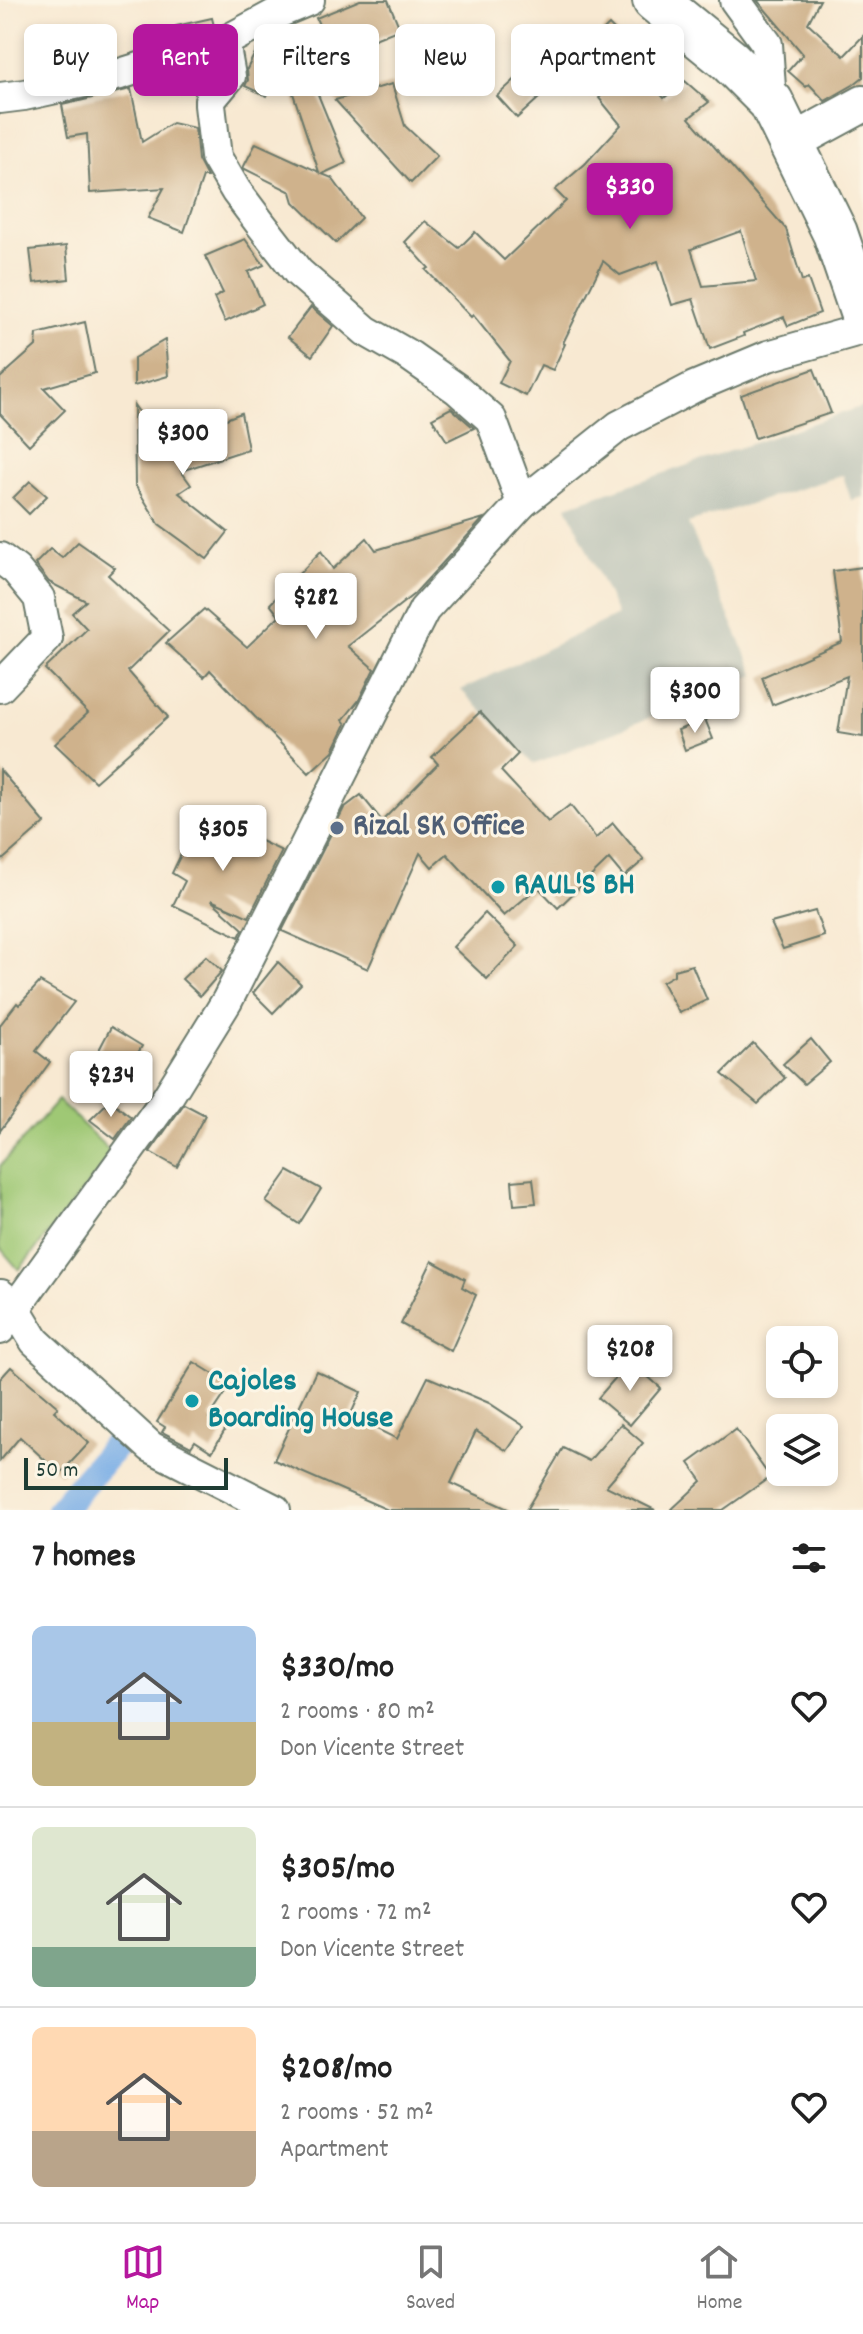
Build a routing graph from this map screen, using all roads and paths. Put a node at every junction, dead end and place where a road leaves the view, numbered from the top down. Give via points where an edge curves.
1 (309, 0) edge
2 (655, 0) edge
3 (735, 0) edge
4 (238, 34) edge
5 (133, 70) edge
6 (213, 96) edge
7 (0, 98) edge
8 (771, 102) junction
9 (863, 104) edge
10 (791, 143) junction
11 (863, 315) edge
12 (863, 329) edge
13 (522, 503) junction
14 (0, 558) edge
15 (0, 687) edge
16 (5, 1311) edge
17 (275, 1510) edge

1 - 4 street
2 - 8 main road
3 - 8 street via 767,44
5 - 7 street
6 - 13 street via 216,157 236,191 298,272 366,331 457,389 491,419
8 - 10 main road
9 - 10 street
10 - 11 main road via 835,233
12 - 13 street via 768,356 694,387 619,426
13 - 16 street via 424,610 227,1001 167,1098
14 - 15 street via 39,598 47,638
16 - 17 street via 151,1447

